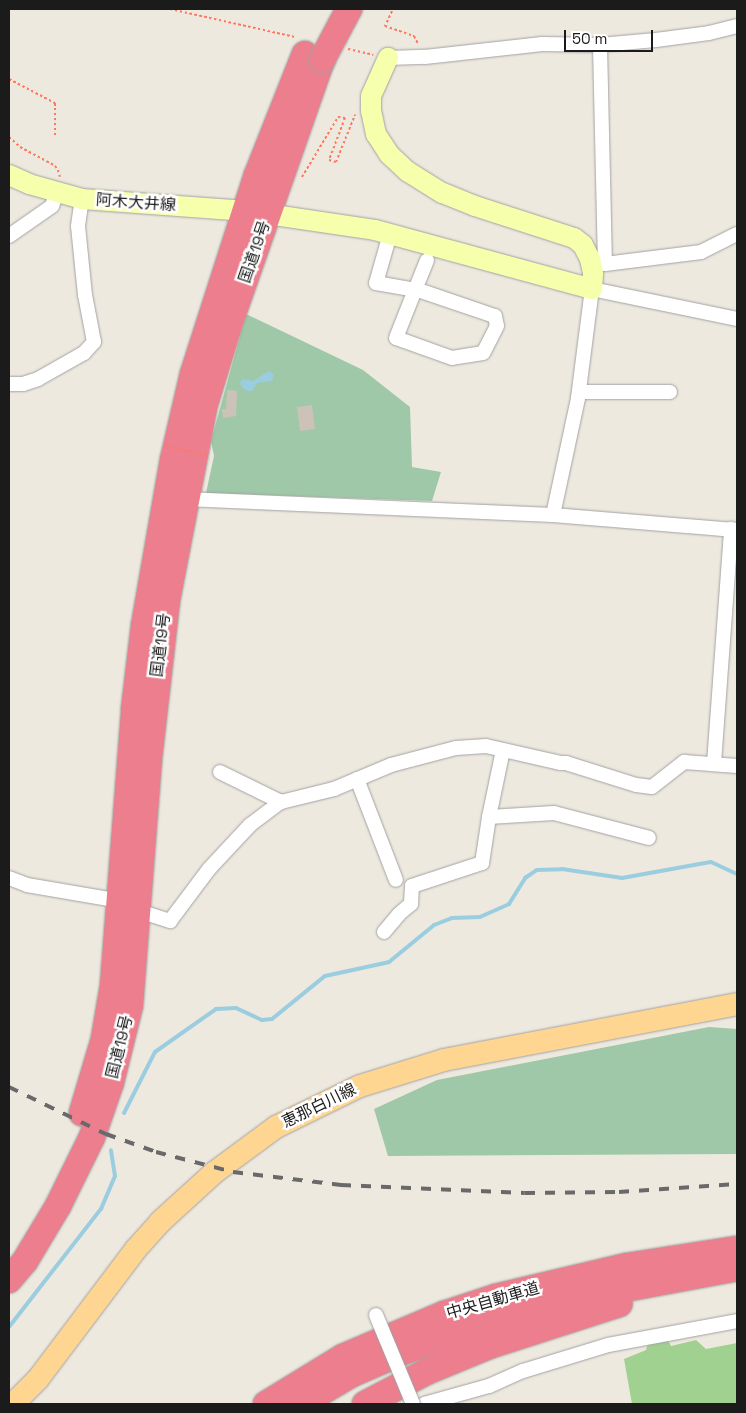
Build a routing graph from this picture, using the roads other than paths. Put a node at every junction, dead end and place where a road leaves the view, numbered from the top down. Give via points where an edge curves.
1 (328, 9) edge
2 (349, 9) edge
3 (737, 26) edge
4 (600, 45) junction
5 (318, 50) junction
6 (388, 58) joint
7 (9, 175) edge
8 (57, 192) junction
9 (82, 199) junction
10 (257, 213) junction
11 (390, 234) junction
12 (737, 234) edge
13 (9, 236) edge
14 (427, 260) dead end
15 (592, 289) junction
16 (415, 290) junction
17 (737, 319) edge
18 (9, 384) edge
19 (579, 392) junction
20 (670, 392) dead end
21 (185, 499) junction
22 (553, 516) junction
23 (734, 530) edge
24 (504, 750) junction
25 (714, 763) junction
26 (737, 766) edge
27 (220, 772) dead end
28 (357, 779) junction
29 (280, 802) junction
30 (489, 818) junction
31 (649, 838) dead end
32 (9, 878) edge
33 (396, 880) dead end
34 (130, 906) junction
35 (384, 932) dead end
36 (737, 1004) edge
37 (737, 1249) edge
38 (9, 1252) edge
39 (737, 1268) edge
40 (9, 1280) edge
41 (376, 1315) dead end
42 (737, 1321) edge
43 (21, 1402) edge
44 (266, 1404) edge
45 (301, 1404) edge
46 (366, 1404) edge
47 (413, 1404) edge
48 (424, 1404) edge

1 - 5 highway, 国道19号
2 - 5 highway, 国道19号, bridge
3 - 4 street via 709,33
4 - 6 street via 542,44
4 - 12 street via 605,264 701,252
5 - 10 highway, 国道19号 via 257,175
6 - 15 street via 371,96 371,110 376,134 388,154 408,172 442,193 578,241 592,266
7 - 8 street, 阿木大井線
8 - 9 street, 阿木大井線
8 - 13 street via 52,206
9 - 10 street, 阿木大井線
9 - 18 street via 78,226 94,342 84,353 38,379 24,384
10 - 11 street, 阿木大井線
10 - 21 highway, 国道19号 via 204,407
10 - 34 highway, 国道19号 via 194,374 173,460 143,636 126,806
11 - 15 street, 阿木大井線
11 - 16 street via 376,283
14 - 16 street
15 - 17 street
15 - 19 street
16 - 16 street via 496,316 497,326 483,353 452,358 396,338
19 - 20 street
19 - 22 street
21 - 22 street
21 - 34 highway, 国道19号 via 158,672
22 - 23 street
23 - 25 street
24 - 25 street via 652,787 684,762
24 - 28 street via 486,746 456,748 392,765
24 - 30 street
25 - 26 street
27 - 29 street
28 - 29 street via 334,789
28 - 33 street
29 - 34 street via 250,825 209,869 170,921
30 - 31 street via 554,813
30 - 35 street via 482,863 412,886 411,904
32 - 34 street via 27,885
34 - 38 highway, 国道19号 via 104,1039 88,1097 44,1202
34 - 40 highway, 国道19号 via 130,1006 112,1082 92,1137 58,1206 25,1261
36 - 43 main road, 恵那白川線 via 444,1060 360,1086 276,1127 215,1172 160,1222
37 - 44 highway, 中央自動車道 via 627,1266 496,1297 444,1314 343,1357
39 - 45 highway, 中央自動車道 via 581,1297 498,1318 410,1349 352,1374
39 - 46 highway via 489,1346 426,1372
41 - 47 street, bridge
42 - 48 street via 608,1345 523,1371 490,1386

